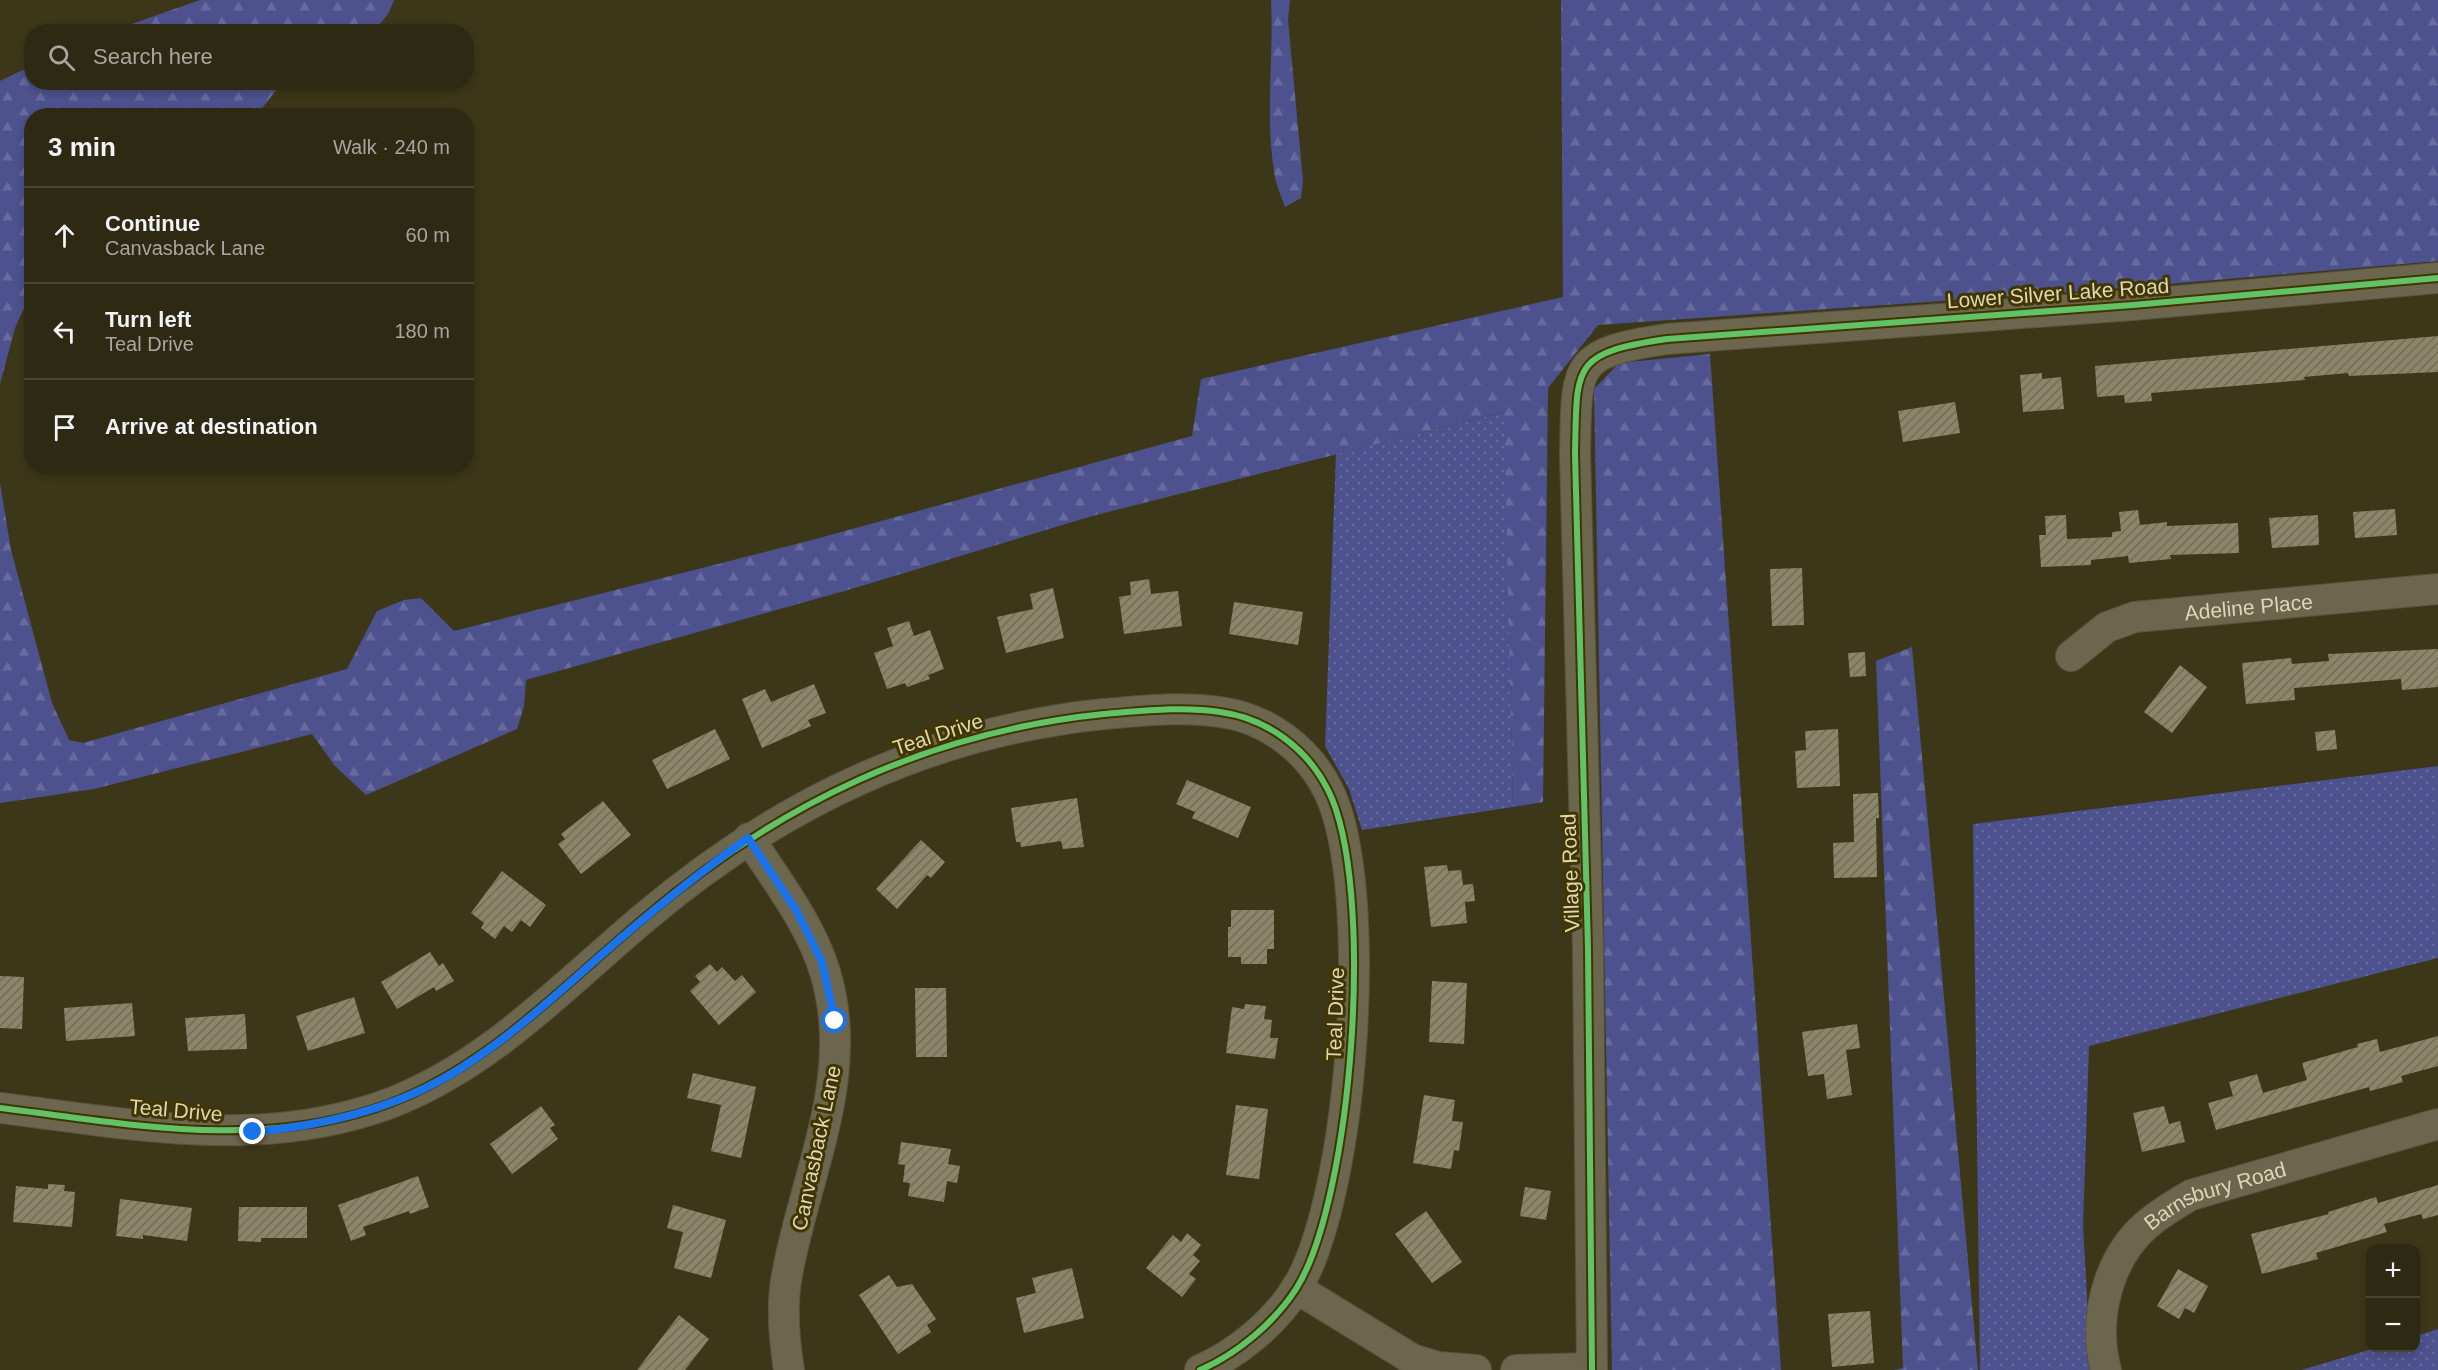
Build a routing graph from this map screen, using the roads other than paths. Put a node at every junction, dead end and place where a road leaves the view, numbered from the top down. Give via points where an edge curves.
1 (2438, 278) edge
2 (1581, 375) joint
3 (2438, 589) edge
4 (2071, 657) dead end
5 (748, 838) junction
6 (0, 1108) edge
7 (2438, 1124) edge
8 (1296, 1288) junction
9 (1592, 1369) edge
10 (789, 1370) edge
11 (1200, 1370) edge
12 (1476, 1370) edge
13 (1516, 1370) edge
14 (2106, 1370) edge

1 - 2 street, Lower Silver Lake Road via 1679,338 1611,349 1591,362
2 - 9 street, Village Road via 1575,454 1588,948
3 - 4 street, Adeline Place via 2134,617 2107,627
5 - 6 street, Teal Drive via 656,909 523,1024 440,1080 392,1102 352,1116 253,1132 176,1129
5 - 8 street, Teal Drive via 855,782 929,752 1011,729 1076,717 1148,710 1221,712 1247,717 1272,729 1298,749 1311,763 1335,807 1344,843 1353,959 1351,1051 1333,1179 1317,1242
5 - 10 street, Canvasback Lane via 796,910 822,962 835,1021 834,1082 786,1276 784,1330
7 - 14 street, Barnsbury Road via 2191,1195 2164,1211 2141,1230 2108,1283 2101,1328
8 - 11 street, Teal Drive via 1268,1322 1242,1345
8 - 12 street via 1412,1359 1438,1367
9 - 13 street

